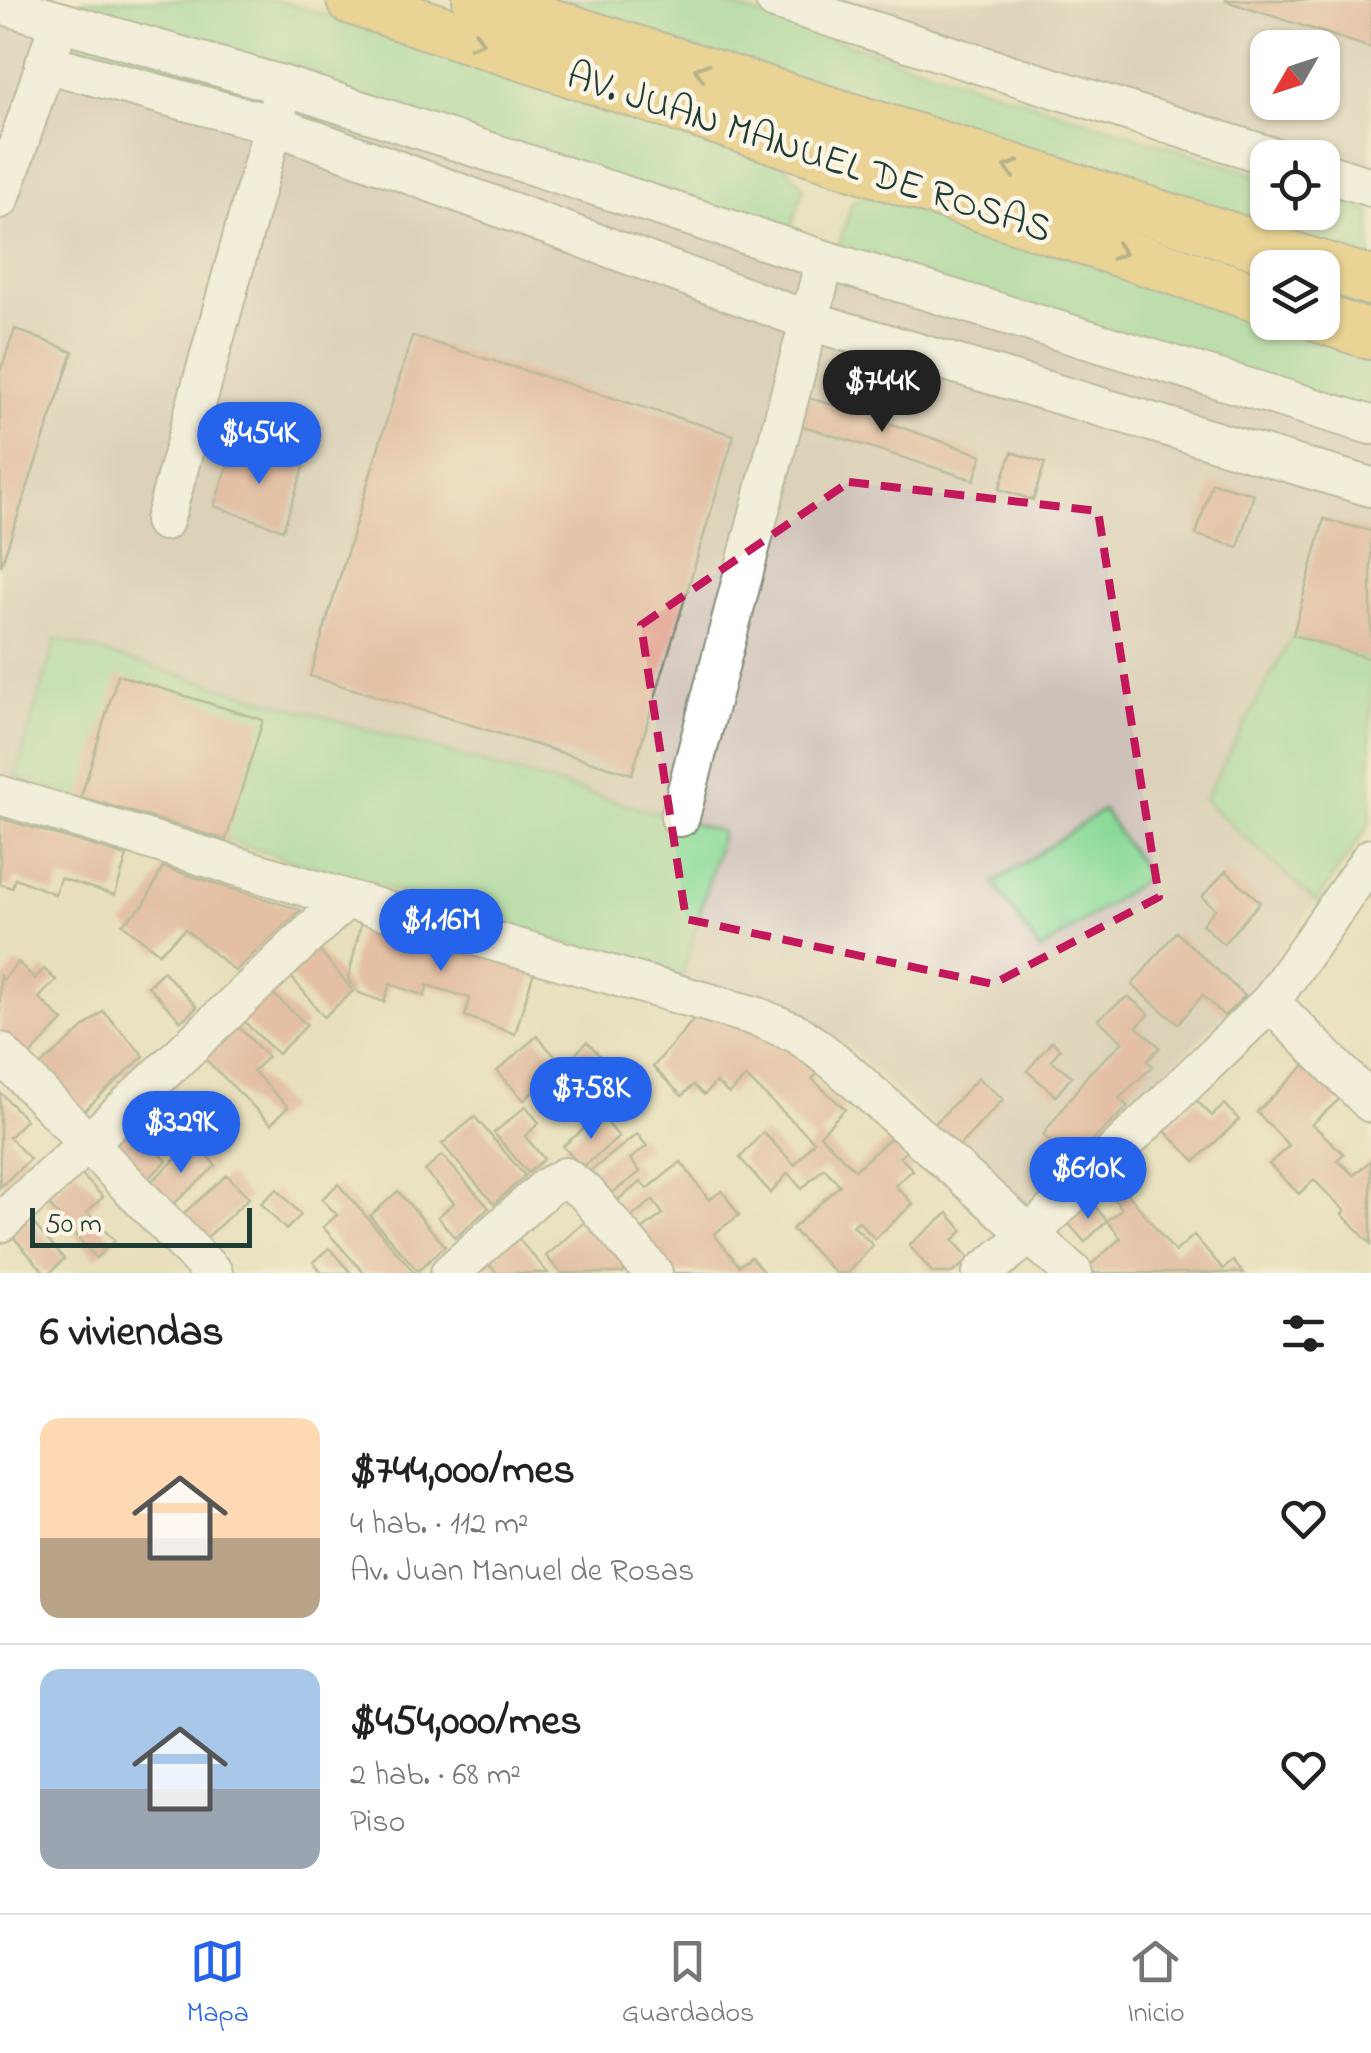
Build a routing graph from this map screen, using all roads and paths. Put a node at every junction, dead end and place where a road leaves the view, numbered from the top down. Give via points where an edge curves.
1 (351, 0) edge
2 (478, 0) edge
3 (775, 0) edge
4 (0, 4) edge
5 (62, 11) edge
6 (46, 63) junction
7 (284, 86) junction
8 (274, 125) junction
9 (1250, 150) edge
10 (1340, 178) edge
11 (1371, 187) edge
12 (0, 200) edge
13 (824, 260) junction
14 (1371, 281) edge
15 (1250, 295) edge
16 (808, 320) junction
17 (1340, 325) edge
18 (1371, 335) edge
19 (1371, 425) edge
20 (1371, 487) edge
21 (164, 522) dead end
22 (0, 795) edge
23 (680, 816) dead end
24 (1371, 858) edge
25 (346, 900) junction
26 (1270, 1002) junction
27 (0, 1052) edge
28 (1371, 1103) edge
29 (88, 1143) junction
30 (0, 1222) edge
31 (1030, 1234) junction
32 (212, 1273) edge
33 (450, 1273) edge
34 (652, 1273) edge
35 (982, 1273) edge
36 (1072, 1273) edge

1 -> 15 main road, AV. JUAN MANUEL DE ROSAS
14 -> 2 main road, AV. JUAN MANUEL DE ROSAS
3 - 9 street
4 - 5 street
5 - 6 street
5 - 7 street
6 - 8 street
6 - 12 street
7 - 8 street
7 - 13 street
8 - 16 street
8 - 21 street
10 - 11 street
13 - 16 street
13 - 19 street
16 - 20 street
16 - 23 street
17 - 18 main road
22 - 25 street
24 - 26 street
25 - 29 street
25 - 31 street via 798,1034
26 - 28 street
26 - 31 street
27 - 29 street
29 - 30 street
29 - 32 street
31 - 35 street
31 - 36 street
33 - 34 street via 565,1177

